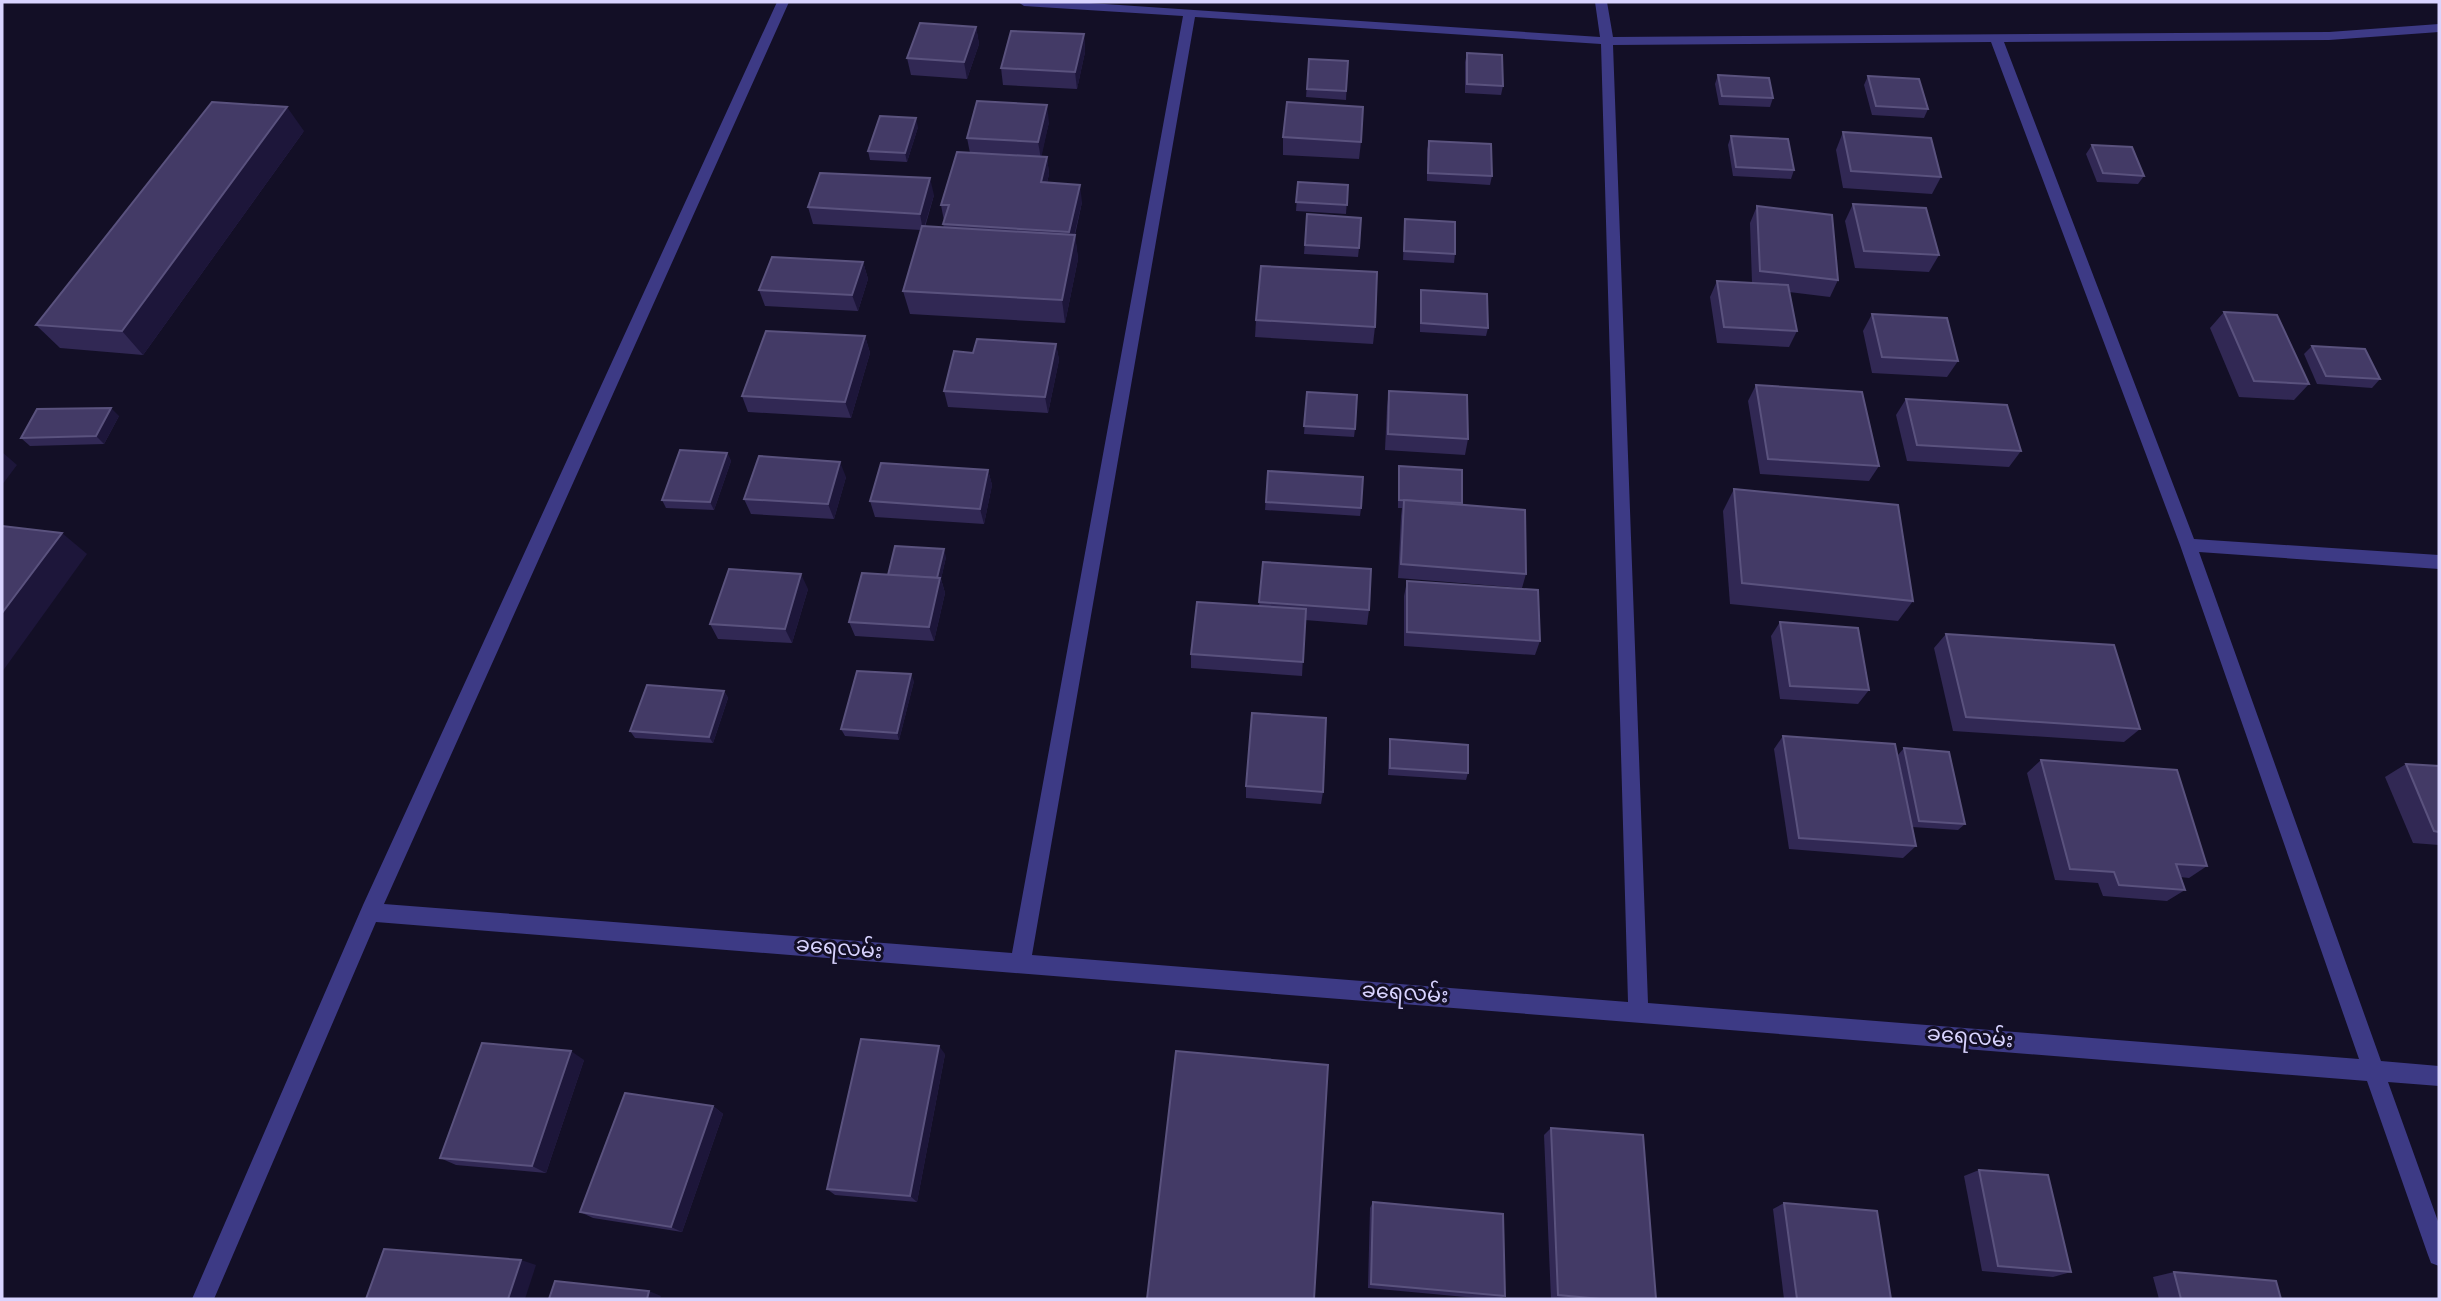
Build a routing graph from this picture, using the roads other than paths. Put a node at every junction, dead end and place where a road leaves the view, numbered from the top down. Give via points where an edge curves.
1 (783, 2) edge
2 (1024, 2) edge
3 (1601, 2) edge
4 (1190, 13) junction
5 (2439, 28) edge
6 (1996, 38) junction
7 (1607, 41) junction
8 (2188, 545) junction
9 (2439, 562) edge
10 (370, 912) junction
11 (1020, 964) junction
12 (1638, 1012) junction
13 (2372, 1071) junction
14 (2439, 1076) edge
15 (2439, 1255) edge
16 (202, 1299) edge

1 - 10 street
2 - 4 street
3 - 7 street
4 - 7 street
4 - 11 street
5 - 6 street via 2329,36
6 - 7 street
6 - 8 street
7 - 12 street
8 - 9 street
8 - 13 street
10 - 11 street, ခရေလမ်း
10 - 16 street
11 - 12 street, ခရေလမ်း
12 - 13 street, ခရေလမ်း
13 - 14 street, ခရေလမ်း
13 - 15 street

